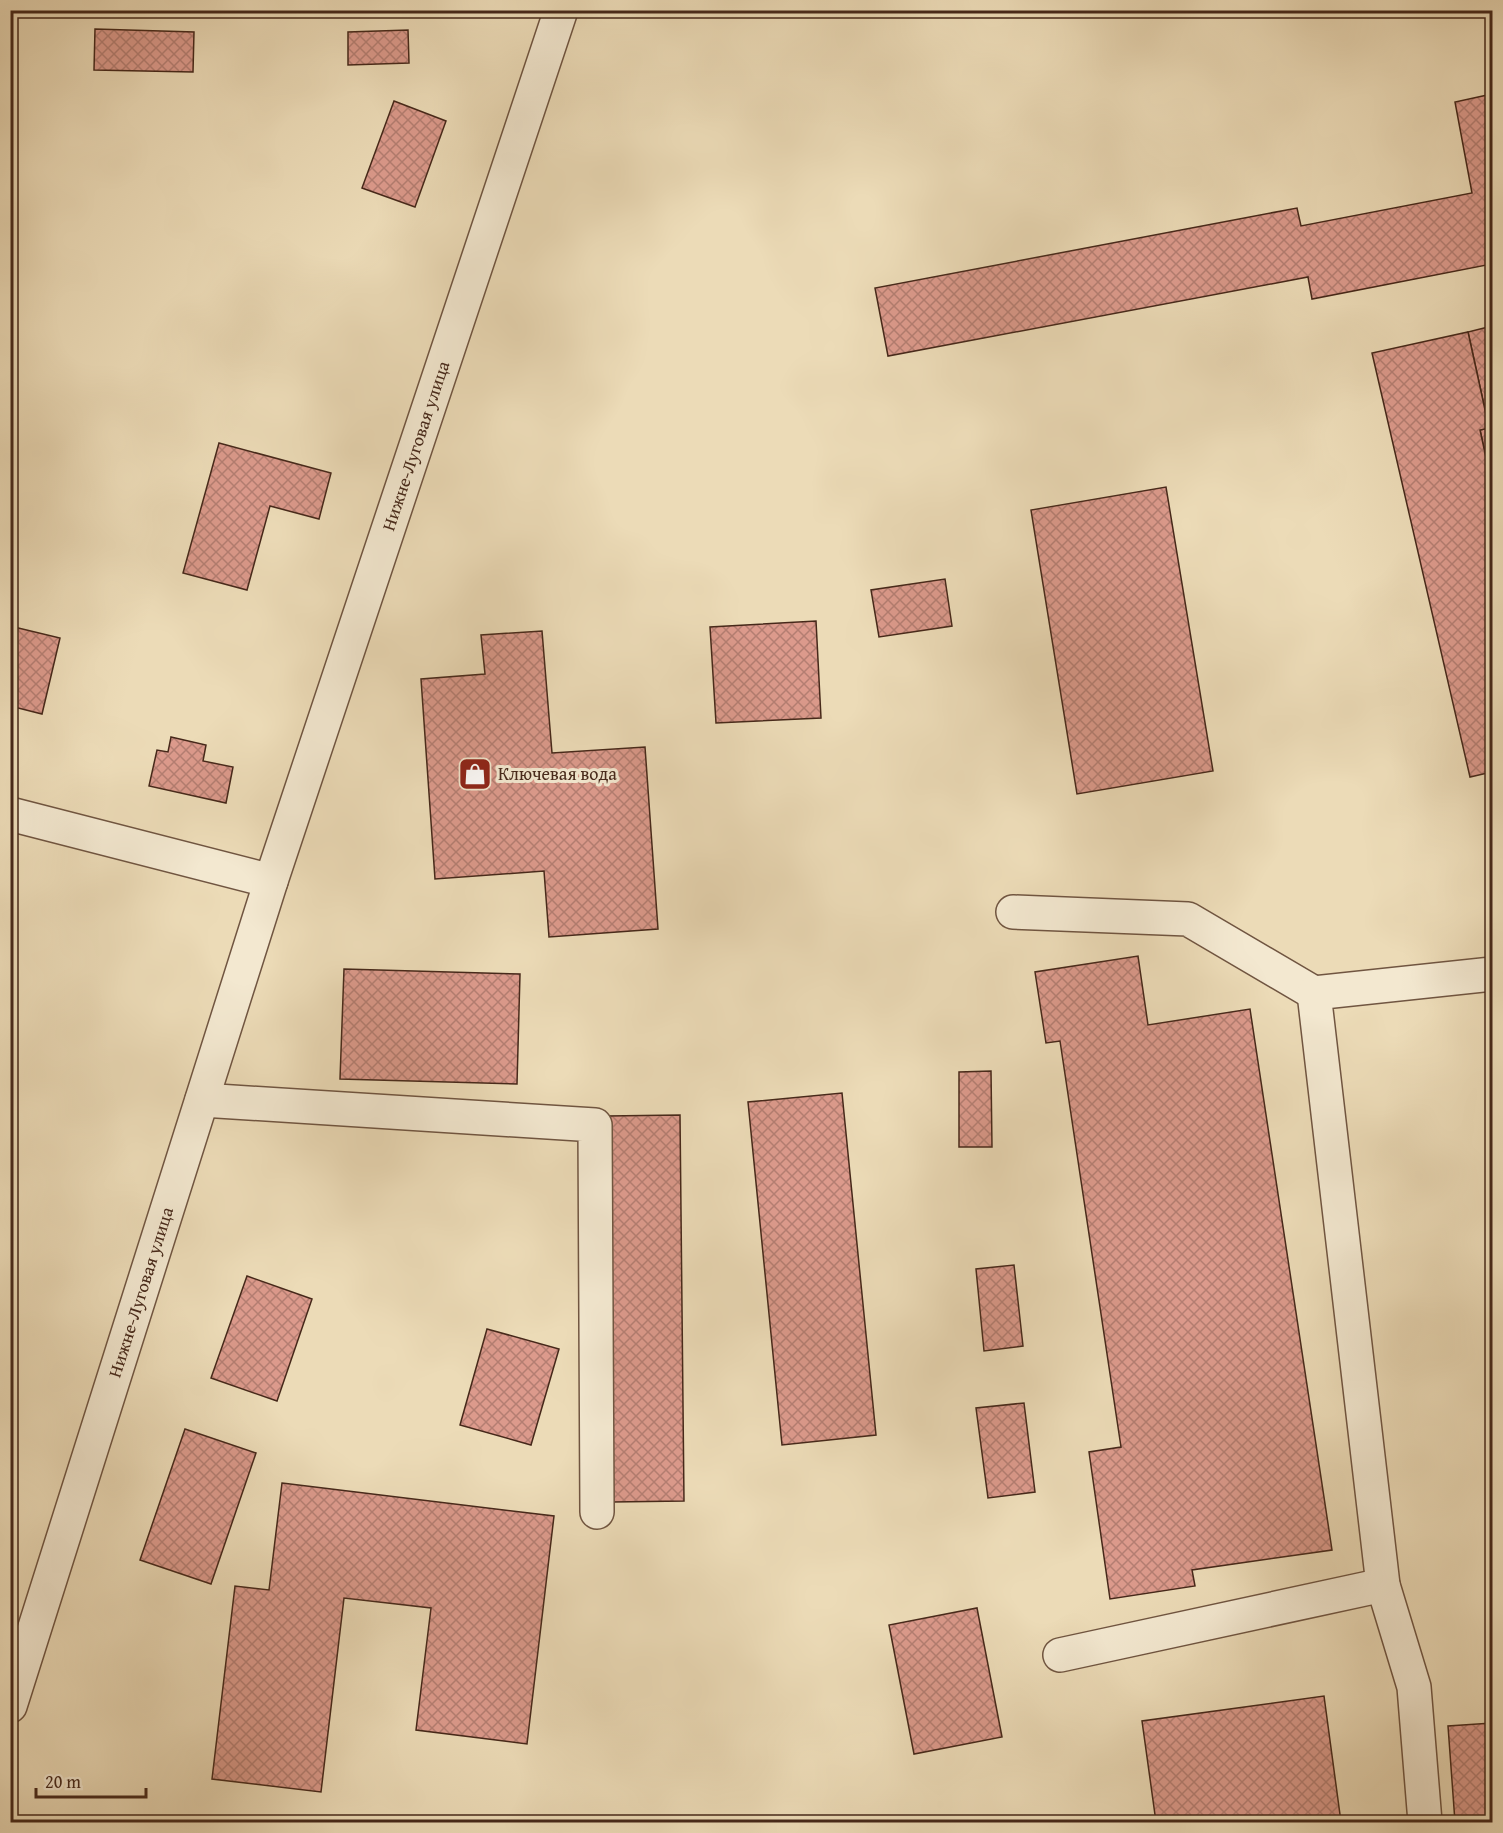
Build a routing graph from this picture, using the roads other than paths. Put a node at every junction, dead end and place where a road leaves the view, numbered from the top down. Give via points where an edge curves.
1 (561, 10) edge
2 (10, 814) edge
3 (271, 881) junction
4 (1013, 912) dead end
5 (1492, 974) edge
6 (1314, 993) junction
7 (202, 1100) junction
8 (597, 1512) dead end
9 (1383, 1585) junction
10 (1060, 1655) dead end
11 (10, 1706) edge
12 (1425, 1822) edge

1 - 3 street, Нижне-Луговая улица
2 - 3 street
3 - 7 street, Нижне-Луговая улица
4 - 6 street via 1188,919
5 - 6 street
6 - 9 street
7 - 8 street via 596,1125
7 - 11 street, Нижне-Луговая улица
9 - 10 street
9 - 12 street via 1414,1687

